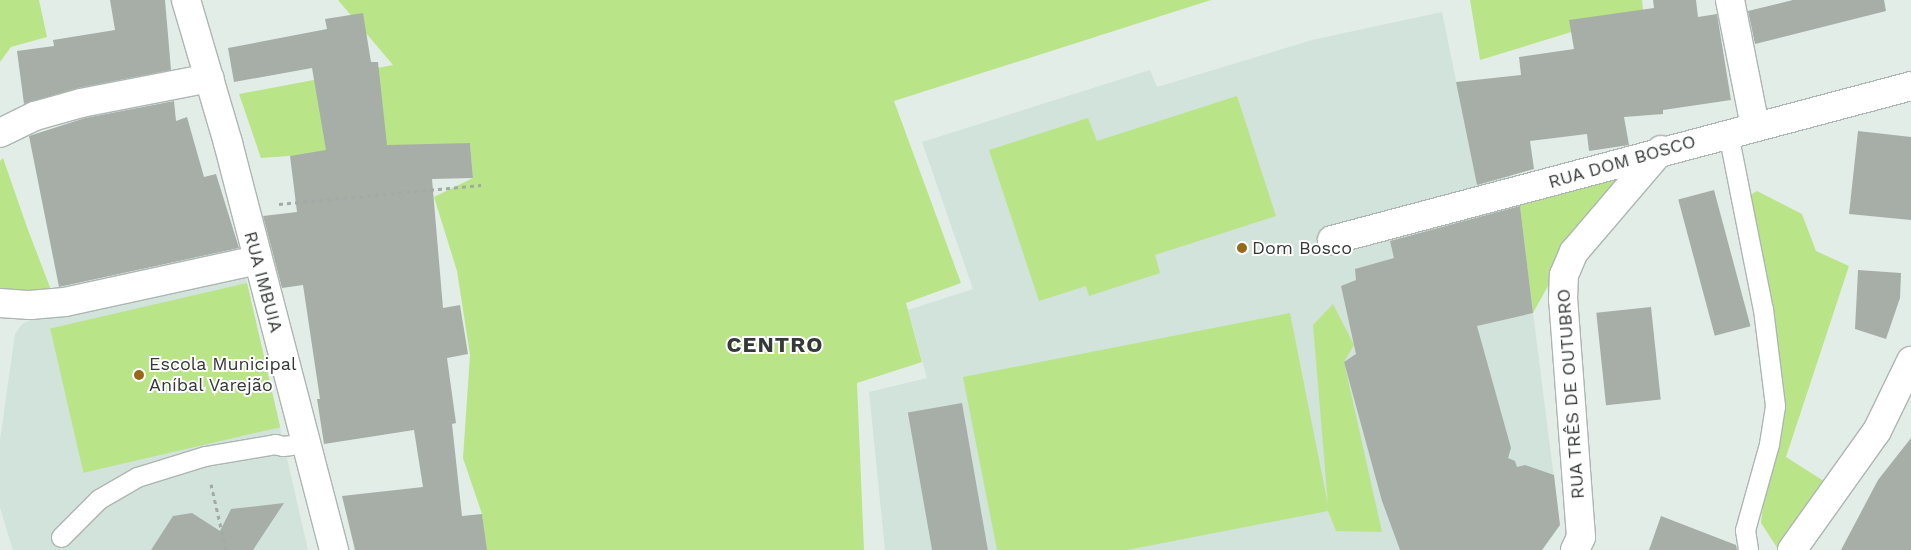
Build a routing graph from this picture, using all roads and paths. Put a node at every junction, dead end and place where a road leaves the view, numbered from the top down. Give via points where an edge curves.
1 (186, 0) edge
2 (1730, 0) edge
3 (210, 78) junction
4 (1911, 86) edge
5 (1755, 126) junction
6 (0, 133) edge
7 (1728, 133) junction
8 (1661, 150) junction
9 (481, 185) dead end
10 (244, 208) junction
11 (1332, 240) dead end
12 (257, 260) junction
13 (0, 302) edge
14 (1911, 361) edge
15 (307, 443) junction
16 (205, 456) junction
17 (61, 537) dead end
18 (226, 550) edge
19 (334, 550) edge
20 (1575, 550) edge
21 (1748, 550) edge
22 (1792, 550) edge

1 - 3 street, RUA IMBUIA
2 - 5 street
3 - 6 street via 81,103 34,116
3 - 10 street, RUA IMBUIA
4 - 5 street, RUA DOM BOSCO
5 - 7 street, RUA DOM BOSCO
7 - 8 street, RUA DOM BOSCO
7 - 21 lane via 1763,309 1775,406 1769,444 1745,530
8 - 11 street, RUA DOM BOSCO via 1509,195
8 - 20 street, RUA TRÊS DE OUTUBRO via 1574,252 1564,275 1563,300 1581,537
9 - 10 path
10 - 12 street, RUA IMBUIA
12 - 13 street via 65,302 30,305
12 - 15 street, RUA IMBUIA
14 - 22 street via 1877,430
15 - 16 lane via 275,444
15 - 19 street, RUA IMBUIA
16 - 17 lane via 137,477 99,499
16 - 18 path

